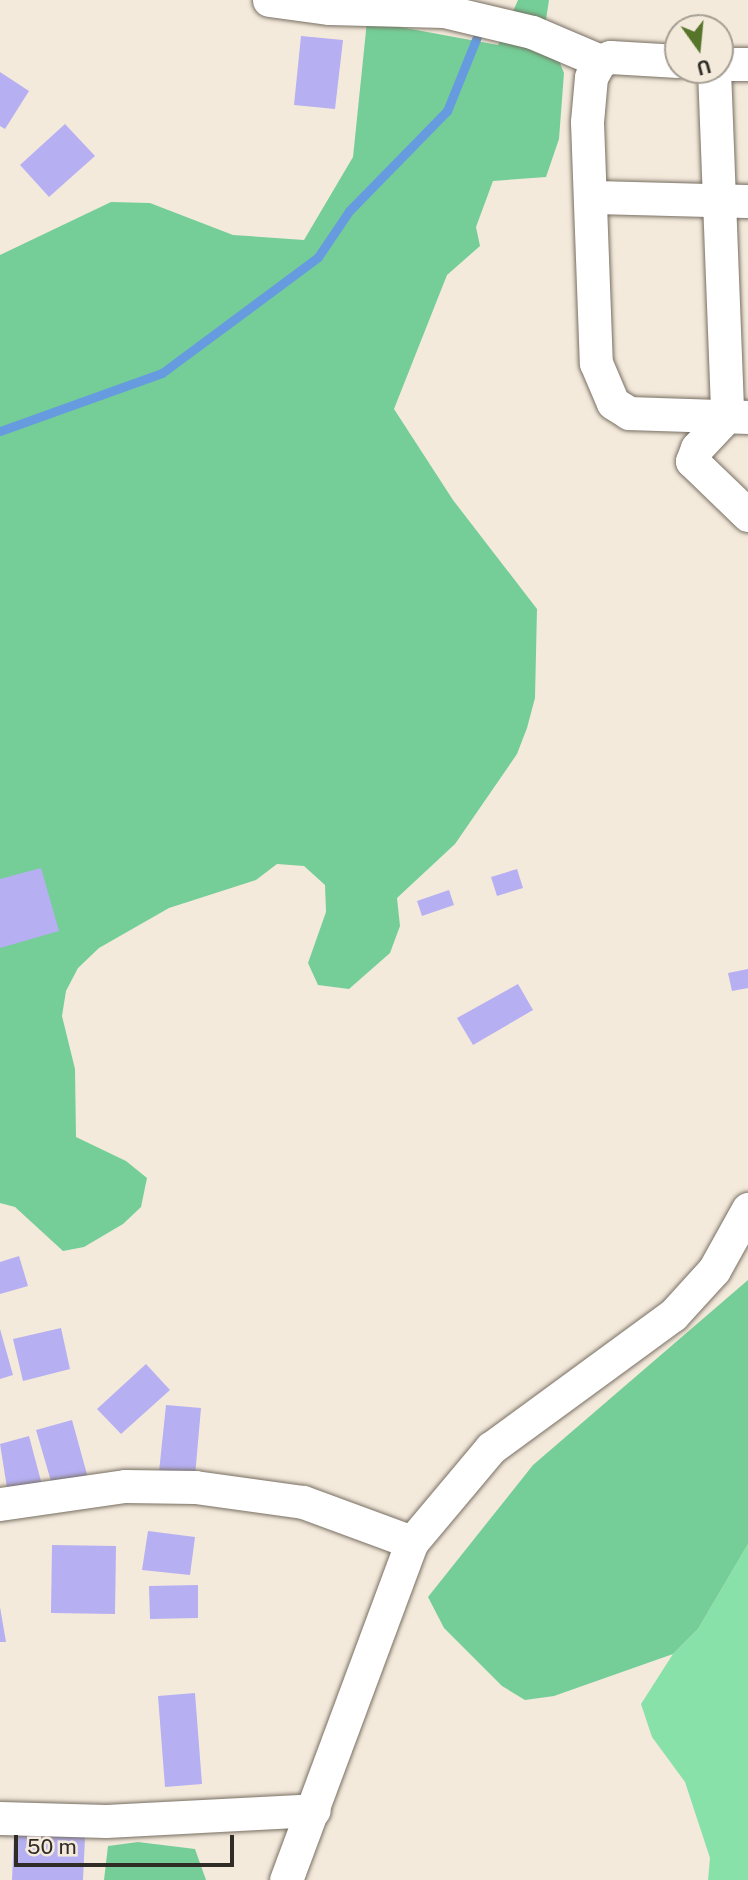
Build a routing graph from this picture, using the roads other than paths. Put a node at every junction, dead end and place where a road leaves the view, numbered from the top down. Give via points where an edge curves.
1 (269, 0) edge
2 (664, 60) edge
3 (600, 61) junction
4 (716, 84) edge
5 (593, 197) junction
6 (734, 201) edge
7 (737, 417) edge
8 (748, 515) edge
9 (748, 1209) edge
10 (0, 1504) edge
11 (412, 1542) junction
12 (314, 1810) junction
13 (0, 1818) edge
14 (286, 1880) edge

1 - 3 street via 329,8 444,10 532,32
2 - 3 street via 610,57
3 - 5 street via 591,77 587,122
4 - 6 street
5 - 6 street
5 - 7 street via 596,363 613,403 629,413
6 - 7 street
7 - 8 street via 697,448 692,461
9 - 11 street via 714,1270 673,1315 491,1448
10 - 11 street via 125,1486 195,1487 303,1502
11 - 12 street
12 - 13 street via 106,1821
12 - 14 street

